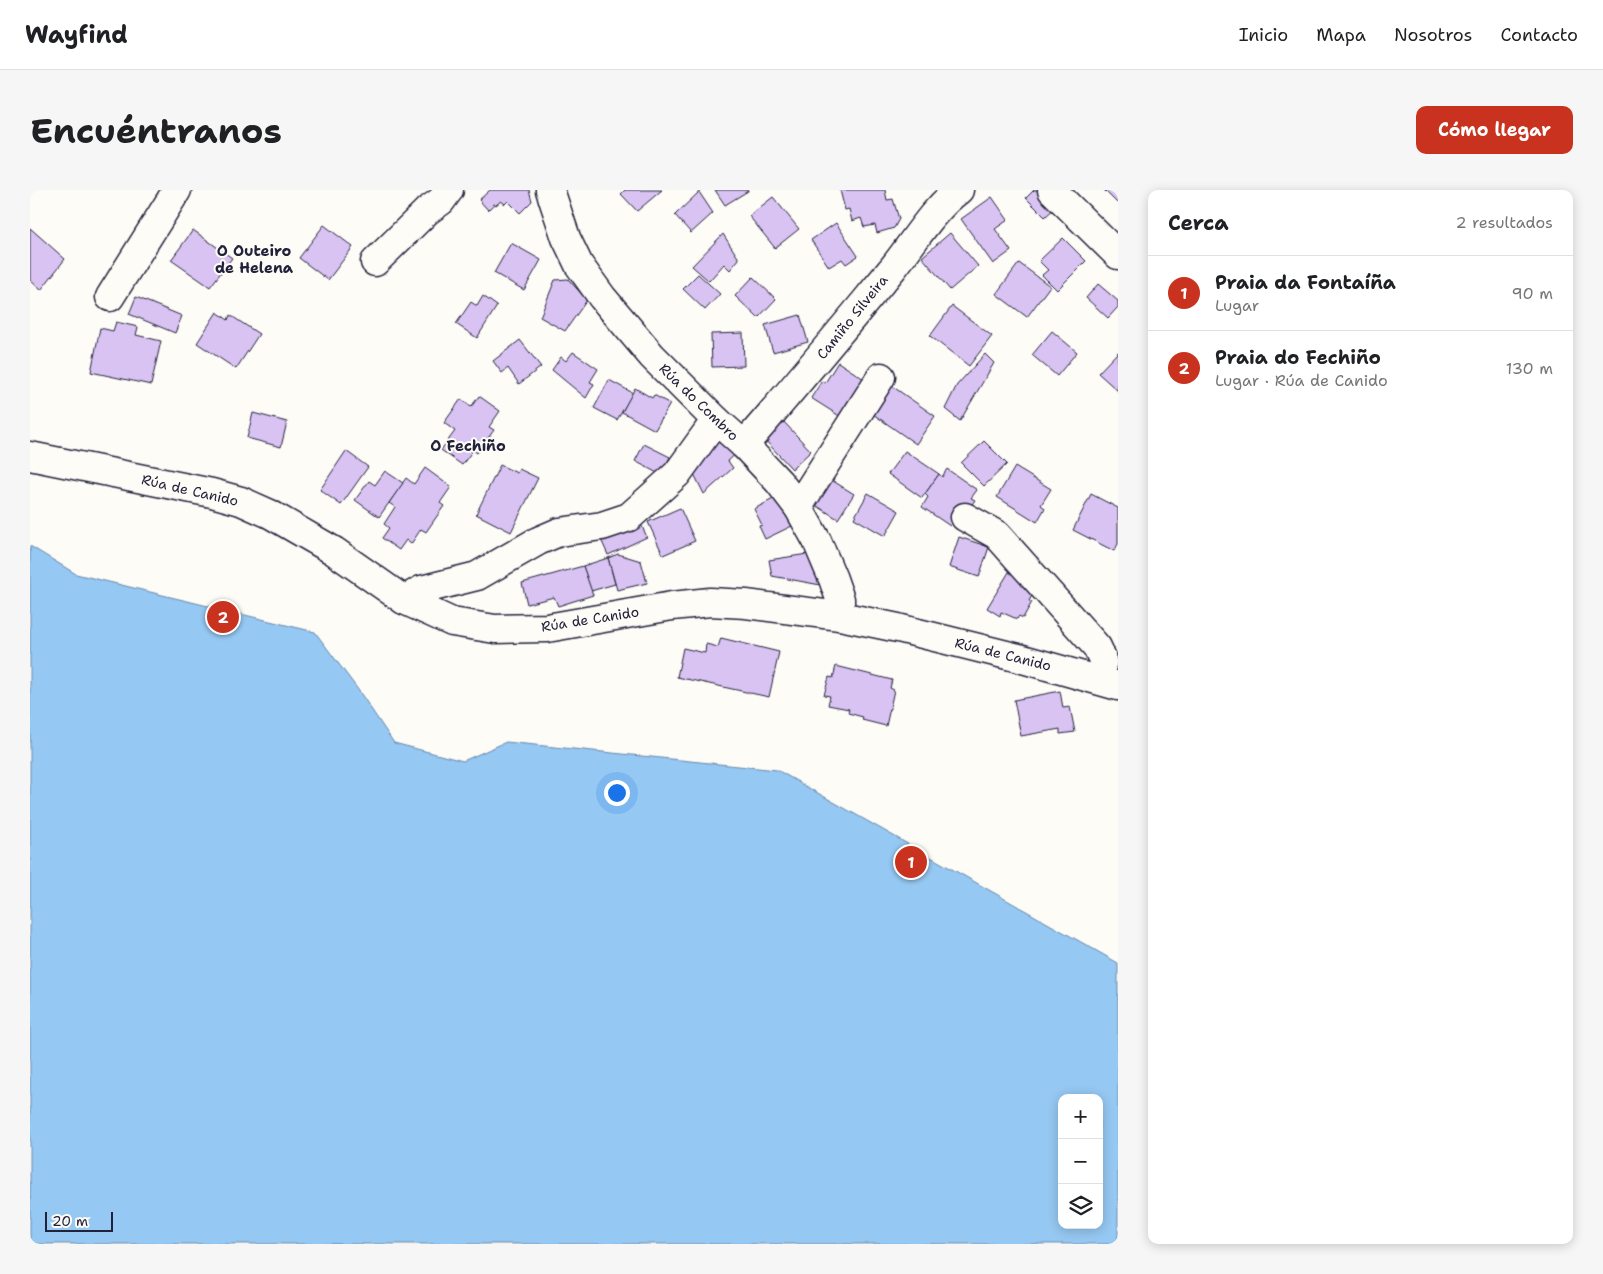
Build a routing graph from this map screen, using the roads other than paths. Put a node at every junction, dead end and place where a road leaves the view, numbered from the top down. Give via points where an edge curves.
1 (177, 190) edge
2 (449, 190) edge
3 (550, 190) edge
4 (959, 190) edge
5 (1052, 190) edge
6 (1118, 255) edge
7 (376, 262) dead end
8 (110, 297) dead end
9 (880, 377) dead end
10 (716, 420) junction
11 (744, 445) junction
12 (30, 456) edge
13 (798, 507) junction
14 (965, 517) dead end
15 (404, 600) junction
16 (840, 616) junction
17 (1109, 683) edge

1 - 8 street
2 - 7 street via 442,201 427,211
3 - 10 street, Rúa do Combro via 579,265 602,297 652,356
4 - 11 street, Camiño Silveira via 936,212 830,346
5 - 6 street
9 - 13 street
10 - 11 street, Rúa do Combro
10 - 15 street via 677,474 629,517 602,526 559,532 477,576 421,590
11 - 13 street, Rúa do Combro
12 - 15 street, Rúa de Canido via 241,501 301,530
13 - 16 street, Rúa do Combro via 833,579 840,599
14 - 17 street via 997,535 1097,647
15 - 16 street, Rúa de Canido via 452,622 494,629 547,628 710,602
16 - 17 street, Rúa de Canido via 1019,658

